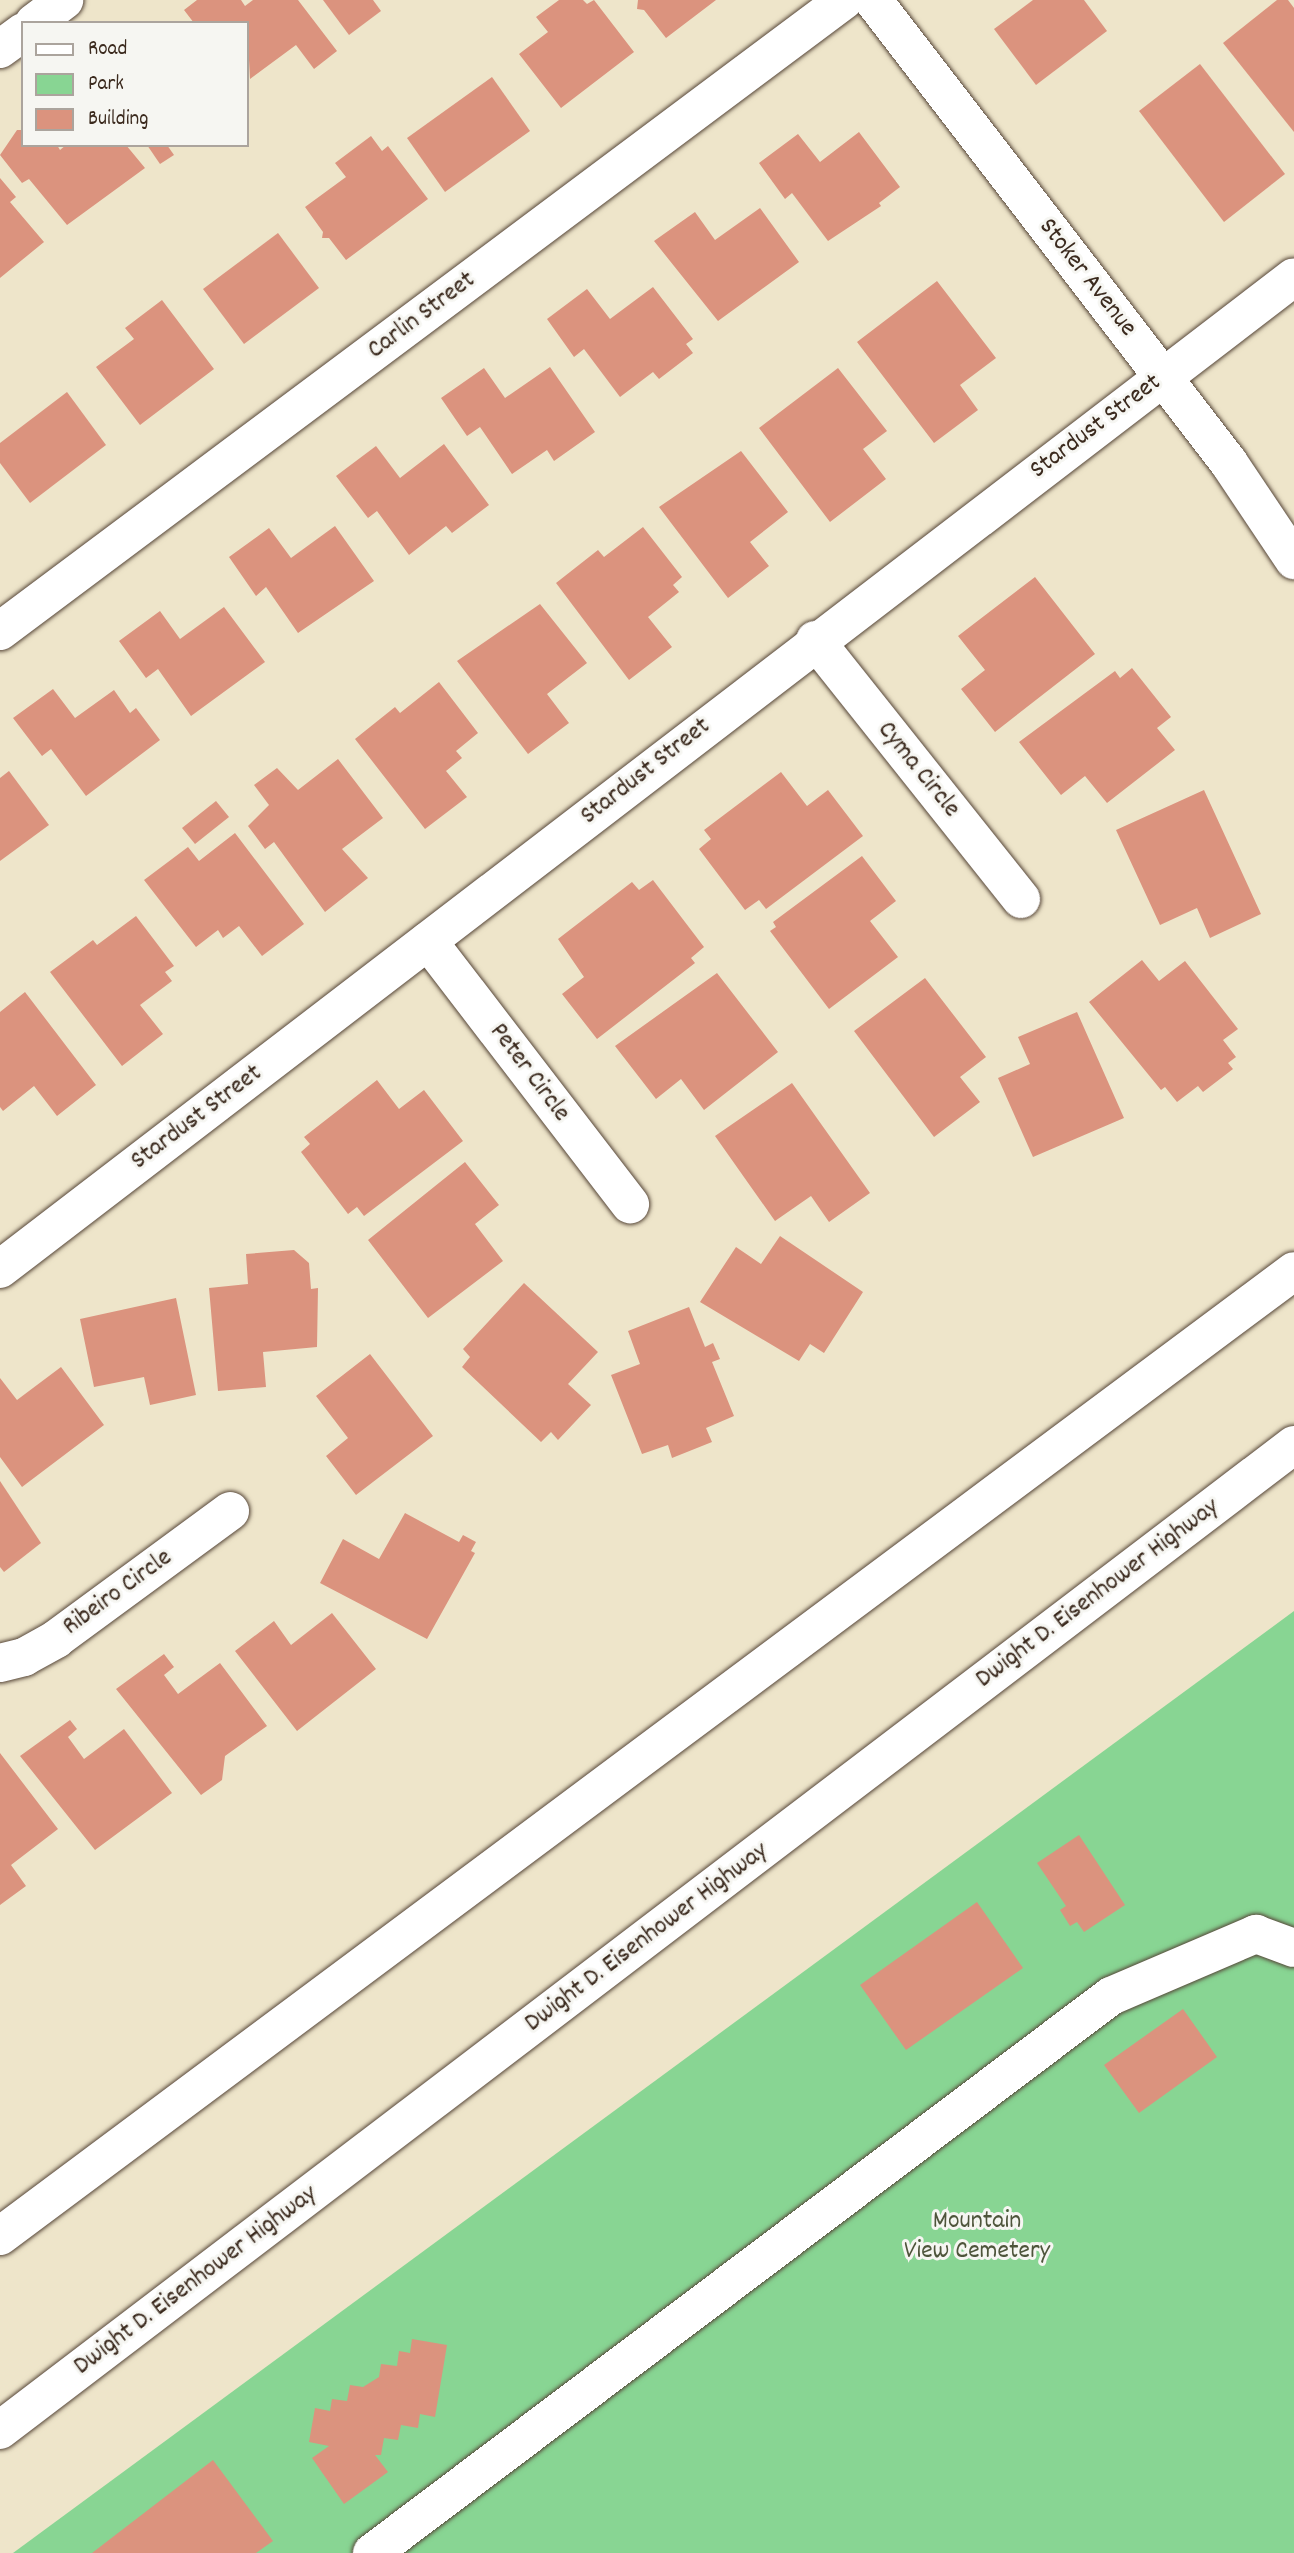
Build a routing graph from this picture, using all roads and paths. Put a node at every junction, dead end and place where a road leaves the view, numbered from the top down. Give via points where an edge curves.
1 (64, 0) edge
2 (844, 0) edge
3 (873, 0) edge
4 (37, 21) edge
5 (21, 33) edge
6 (0, 49) edge
7 (1294, 277) edge
8 (1163, 377) junction
9 (1294, 560) edge
10 (0, 631) edge
11 (815, 640) junction
12 (1021, 899) dead end
13 (428, 941) junction
14 (630, 1204) dead end
15 (1, 1266) edge
16 (1294, 1271) edge
17 (1294, 1446) edge
18 (230, 1511) dead end
19 (0, 1662) edge
20 (1294, 1948) edge
21 (0, 2235) edge
22 (0, 2430) edge
23 (372, 2553) edge

1 - 4 main road
2 - 10 main road, Carlin Street
3 - 8 main road, Stoker Avenue
5 - 6 main road
7 - 8 main road, Stardust Street
8 - 9 main road, Stoker Avenue via 1229,463
8 - 11 main road, Stardust Street
11 - 12 main road, Cyma Circle
11 - 13 main road, Stardust Street
13 - 14 main road, Peter Circle
13 - 15 main road, Stardust Street
16 - 21 main road
17 - 22 main road, Dwight D. Eisenhower Highway
18 - 19 main road, Ribeiro Circle via 56,1639 24,1657
20 - 23 main road via 1256,1934 1111,1996

